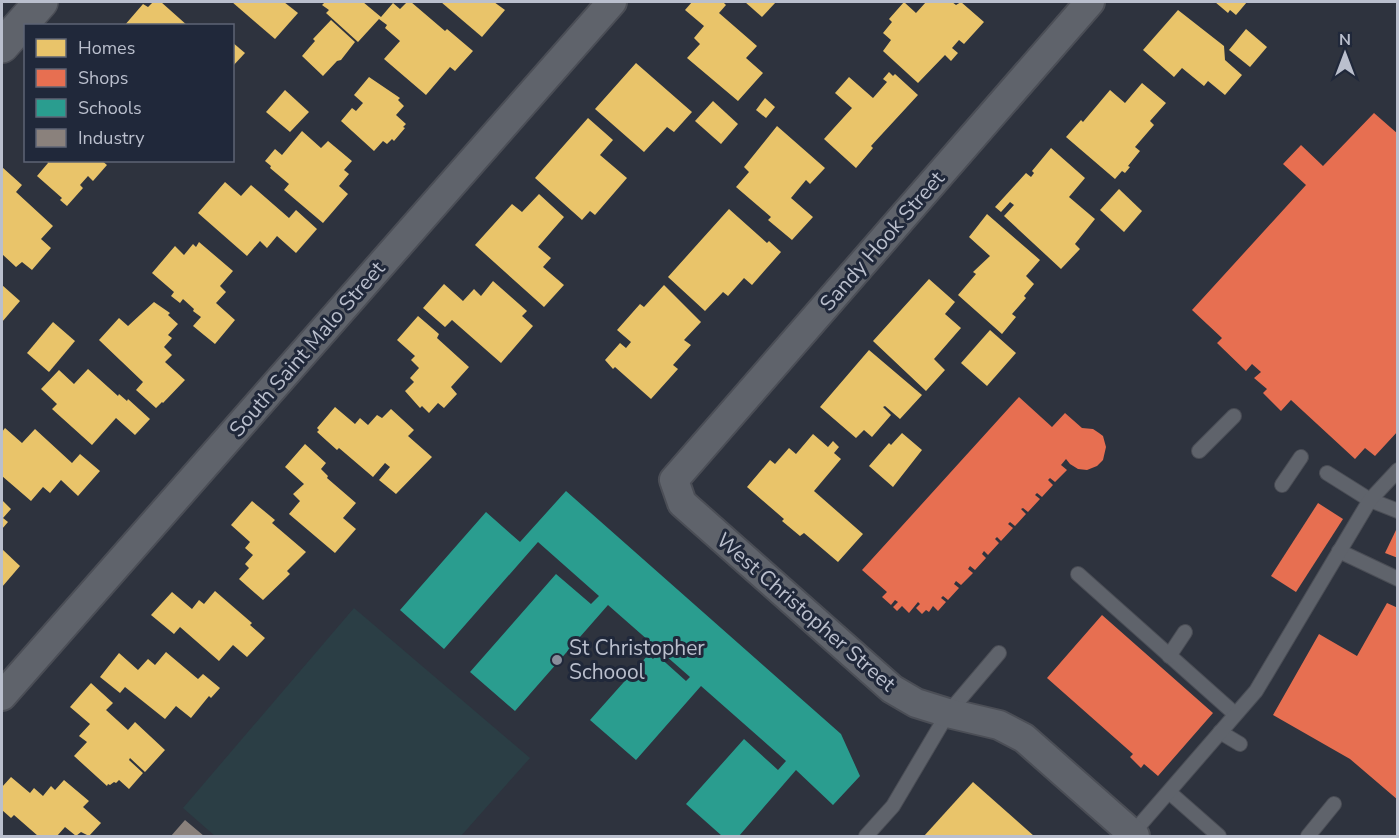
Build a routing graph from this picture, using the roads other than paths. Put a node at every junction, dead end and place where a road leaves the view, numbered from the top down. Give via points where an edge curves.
1 (41, 2) edge
2 (612, 2) edge
3 (1090, 2) edge
4 (2, 46) edge
5 (1234, 416) dead end
6 (1199, 451) dead end
7 (1301, 457) dead end
8 (1398, 470) edge
9 (1327, 473) dead end
10 (674, 480) joint
11 (1282, 485) dead end
12 (1370, 500) junction
13 (1398, 511) edge
14 (1340, 551) junction
15 (1078, 574) dead end
16 (1398, 579) edge
17 (1185, 632) dead end
18 (999, 653) dead end
19 (1169, 656) junction
20 (2, 696) edge
21 (948, 713) junction
22 (1235, 714) junction
23 (1220, 732) junction
24 (1240, 744) dead end
25 (1169, 792) junction
26 (1334, 804) dead end
27 (1134, 835) edge
28 (866, 837) edge
29 (1219, 837) edge
30 (1308, 837) edge

1 - 4 street
2 - 20 street, South Saint Malo Street
3 - 10 street, Sandy Hook Street
5 - 6 lane
7 - 11 lane
8 - 12 lane
9 - 12 lane
10 - 21 street, West Christopher Street via 682,503 892,689 916,703
12 - 13 lane
12 - 14 lane
14 - 16 lane
14 - 22 lane via 1256,691
15 - 19 lane
17 - 19 lane
18 - 21 lane
19 - 22 lane
21 - 27 street, West Christopher Street via 999,725 1024,738
21 - 28 lane via 894,806
22 - 23 lane
23 - 24 lane
23 - 25 lane
25 - 27 lane
25 - 29 lane
26 - 30 lane

